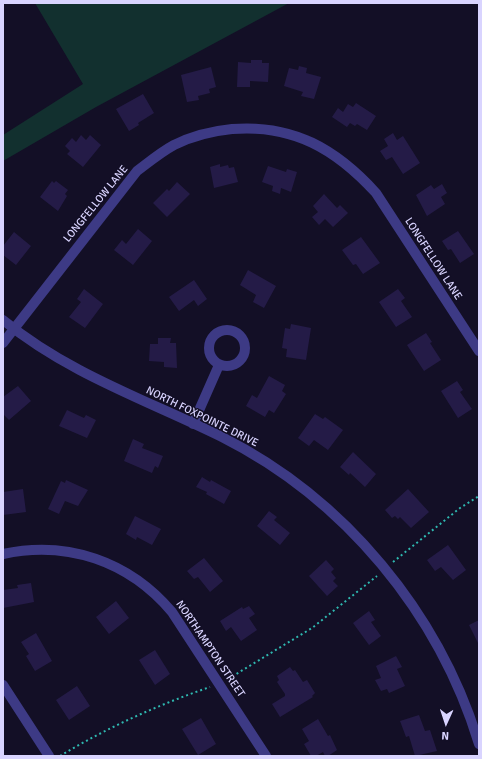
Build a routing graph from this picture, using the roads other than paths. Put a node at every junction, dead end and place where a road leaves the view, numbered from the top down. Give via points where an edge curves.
1 (3, 320) edge
2 (14, 329) junction
3 (3, 343) edge
4 (479, 351) edge
5 (219, 365) dead end
6 (193, 424) junction
7 (3, 554) edge
8 (3, 685) edge
9 (479, 744) edge
10 (49, 756) edge
11 (266, 756) edge

1 - 2 street, NORTH FOXPOINTE DRIVE
2 - 3 street, LONGFELLOW LANE
2 - 4 street, LONGFELLOW LANE via 137,171 157,155 194,136 220,130 249,128 274,130 301,137 323,147 361,176 376,193
2 - 6 street, NORTH FOXPOINTE DRIVE via 70,366
5 - 6 street
6 - 9 street, NORTH FOXPOINTE DRIVE via 251,453 295,482 332,513 373,554 414,607 444,656
7 - 11 street, NORTHAMPTON STREET via 46,549 81,553 110,563 145,584 172,612
8 - 10 street

